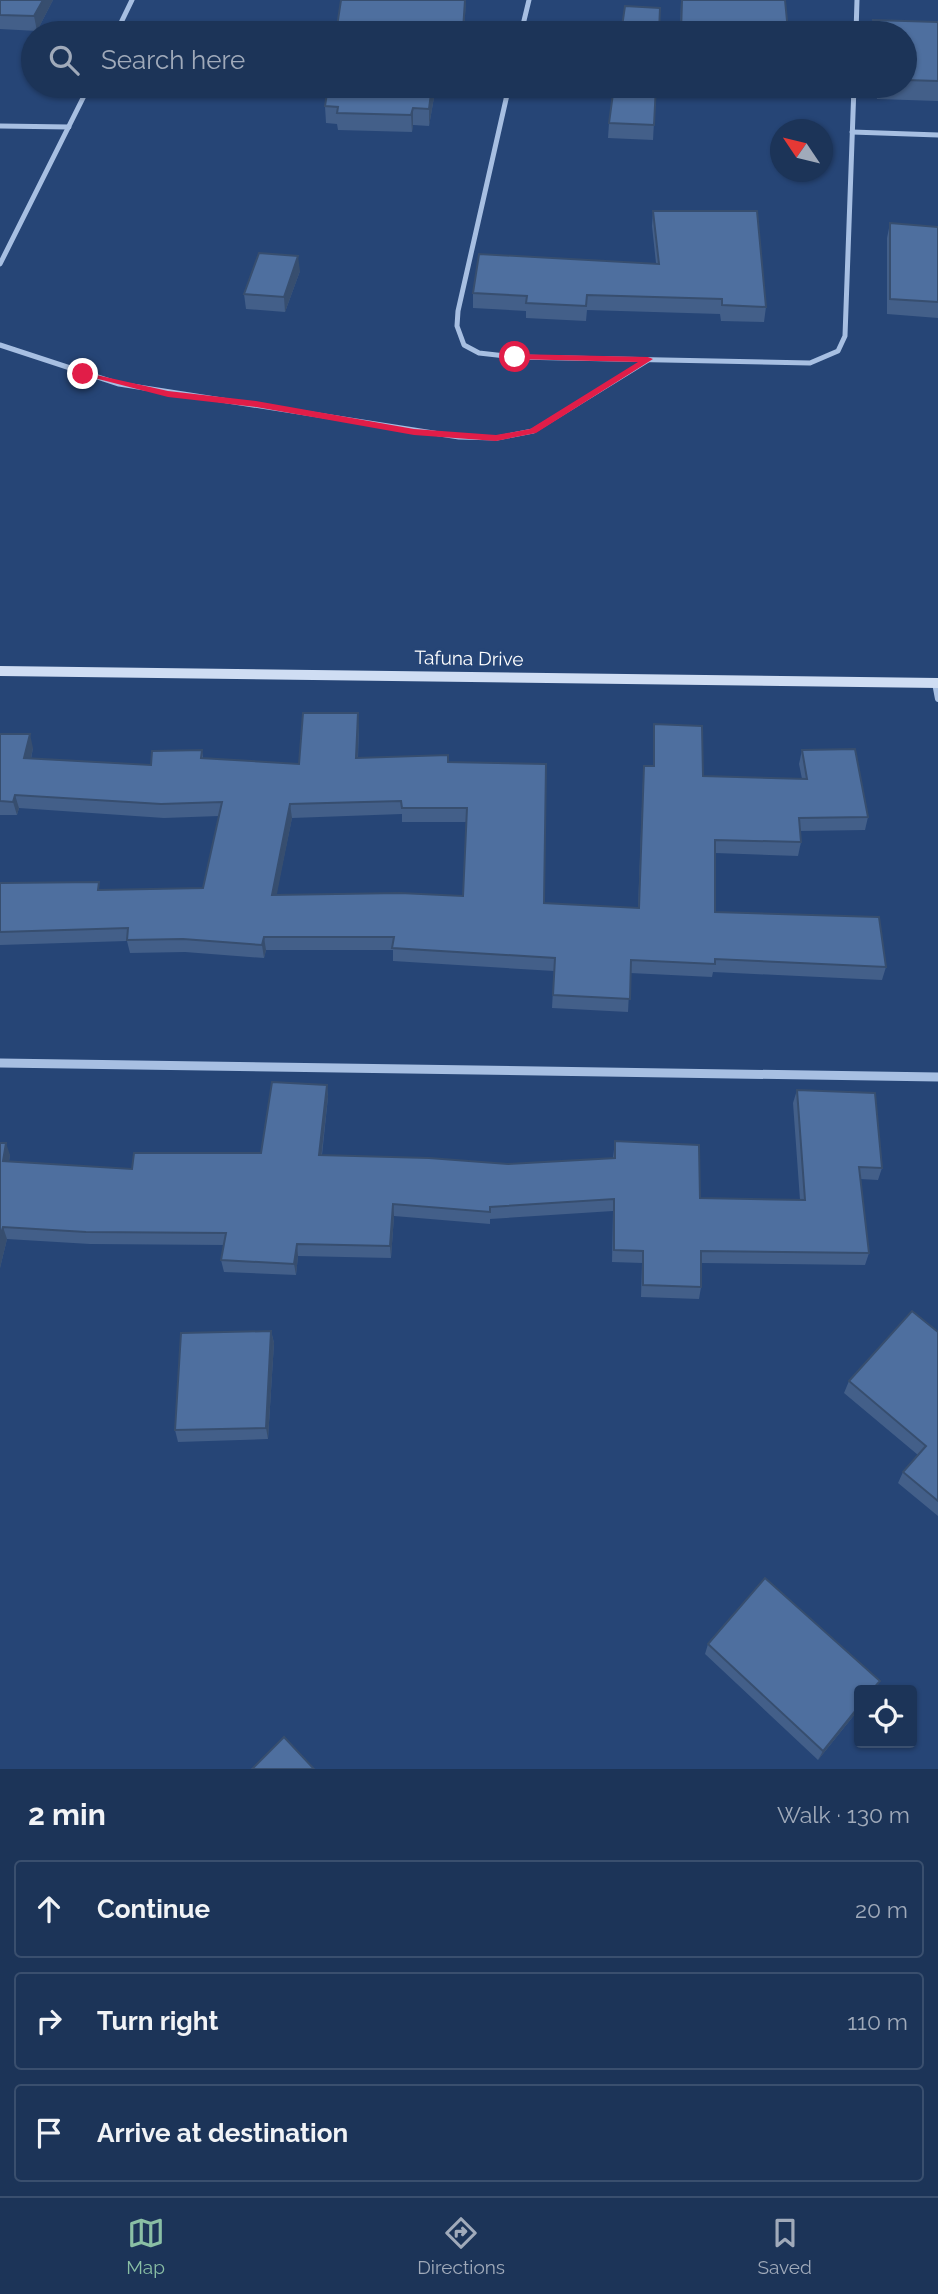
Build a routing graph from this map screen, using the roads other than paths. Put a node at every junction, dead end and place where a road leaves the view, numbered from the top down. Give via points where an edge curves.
1 (132, 0) edge
2 (529, 0) edge
3 (857, 0) edge
4 (122, 21) edge
5 (524, 21) edge
6 (856, 21) edge
7 (83, 98) edge
8 (506, 98) edge
9 (853, 98) edge
10 (0, 126) edge
11 (69, 127) junction
12 (852, 132) junction
13 (938, 135) edge
14 (0, 264) edge
15 (0, 345) edge
16 (648, 359) junction
17 (0, 671) edge
18 (936, 683) edge
19 (938, 699) edge
20 (0, 1063) edge
21 (938, 1077) edge

1 - 4 street
2 - 5 street
3 - 6 street
7 - 11 street
8 - 16 street via 455,332 462,345 477,353
9 - 12 street
10 - 11 street
11 - 14 street
12 - 13 street
12 - 16 street via 845,336 838,351 810,363
15 - 16 street via 83,374 156,391 414,432 484,438 533,431
17 - 18 main road, Tafuna Drive
18 - 19 street
20 - 21 street

